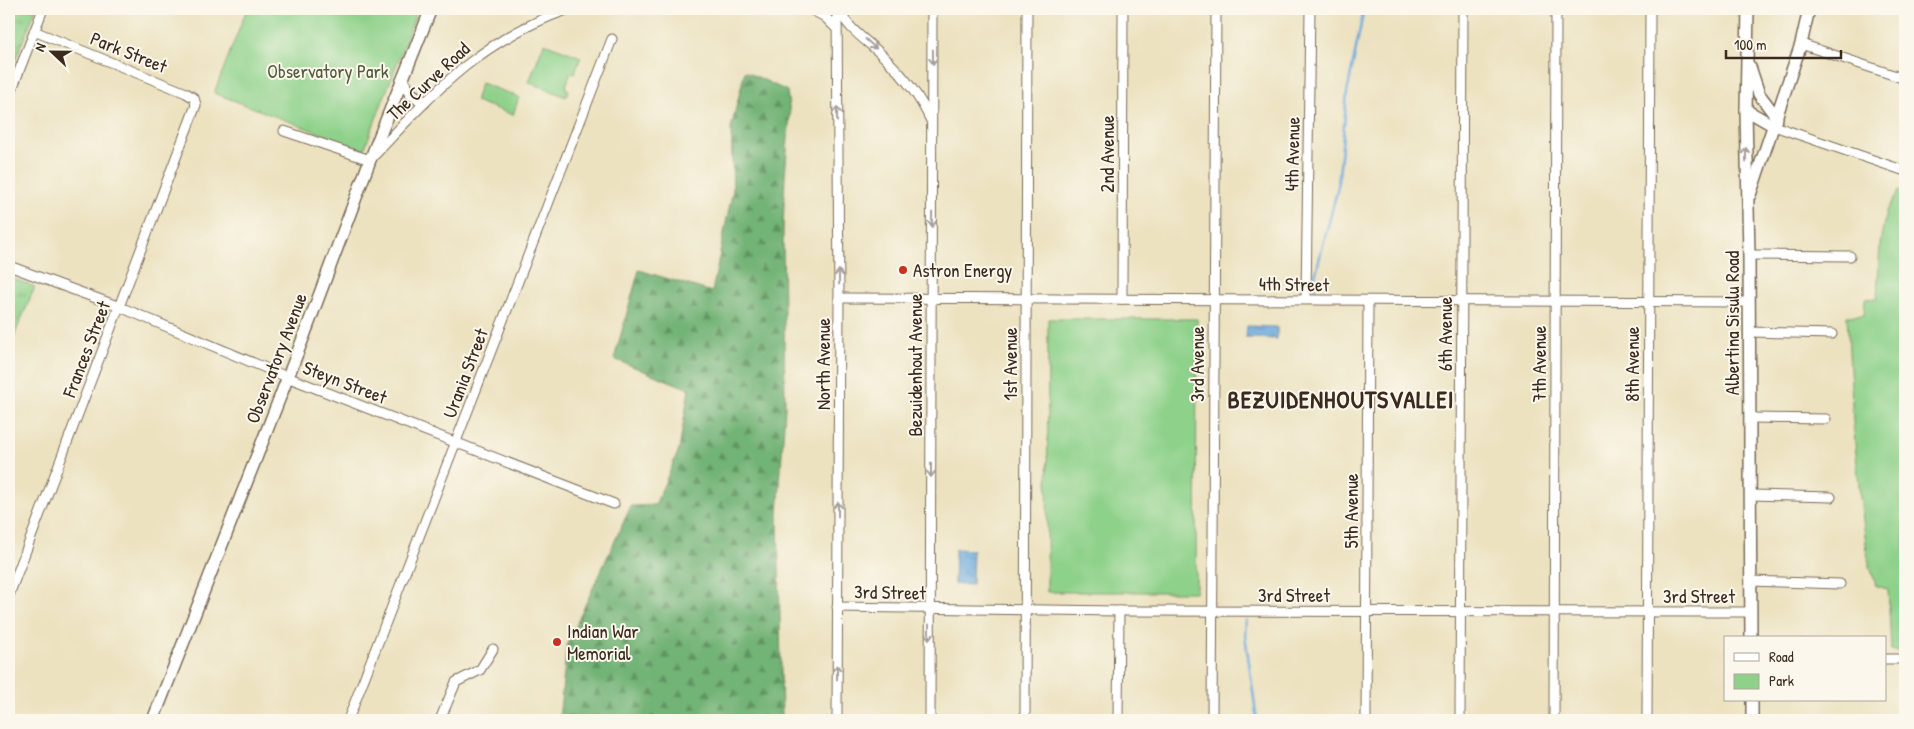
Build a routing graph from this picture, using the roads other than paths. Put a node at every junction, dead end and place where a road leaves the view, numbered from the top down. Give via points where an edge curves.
1 (43, 9) edge
2 (431, 9) edge
3 (569, 9) edge
4 (810, 9) edge
5 (838, 9) edge
6 (932, 9) edge
7 (1027, 9) edge
8 (1123, 9) edge
9 (1216, 9) edge
10 (1310, 9) edge
11 (1463, 9) edge
12 (1556, 9) edge
13 (1650, 9) edge
14 (1748, 9) edge
15 (1809, 9) edge
16 (1818, 9) edge
17 (836, 28) junction
18 (854, 29) junction
19 (34, 30) junction
20 (612, 39) dead end
21 (1802, 40) junction
22 (837, 41) junction
23 (1748, 56) junction
24 (1905, 79) edge
25 (402, 81) junction
26 (9, 97) edge
27 (424, 102) junction
28 (1746, 110) junction
29 (194, 114) joint
30 (1775, 122) junction
31 (933, 124) junction
32 (284, 131) dead end
33 (370, 160) junction
34 (1905, 171) edge
35 (1747, 204) junction
36 (1749, 255) junction
37 (1850, 256) dead end
38 (9, 266) edge
39 (840, 298) junction
40 (931, 298) junction
41 (1026, 298) junction
42 (1213, 298) junction
43 (1122, 299) junction
44 (1306, 299) junction
45 (1368, 301) junction
46 (1462, 301) junction
47 (1555, 302) junction
48 (1649, 302) junction
49 (1748, 302) junction
50 (120, 307) junction
51 (1749, 332) junction
52 (1832, 334) dead end
53 (288, 377) junction
54 (1750, 418) junction
55 (1826, 419) dead end
56 (456, 442) junction
57 (1751, 495) junction
58 (1831, 497) dead end
59 (614, 504) dead end
60 (1751, 581) junction
61 (1840, 584) dead end
62 (9, 595) edge
63 (837, 607) junction
64 (929, 609) junction
65 (1026, 610) junction
66 (1118, 611) junction
67 (1212, 611) junction
68 (1366, 611) junction
69 (1460, 612) junction
70 (1554, 612) junction
71 (1648, 612) junction
72 (1751, 612) junction
73 (1751, 636) edge
74 (493, 648) dead end
75 (1886, 659) edge
76 (1897, 659) dead end
77 (1752, 702) edge
78 (153, 720) edge
79 (348, 720) edge
80 (440, 720) edge
81 (837, 720) edge
82 (930, 720) edge
83 (1025, 720) edge
84 (1118, 720) edge
85 (1212, 720) edge
86 (1366, 720) edge
87 (1460, 720) edge
88 (1554, 720) edge
89 (1647, 720) edge
90 (1752, 720) edge

1 - 19 street
2 - 25 main road, Observatory Avenue
3 - 27 street, The Curve Road via 538,20 494,45 454,74
4 - 17 street
5 - 17 street, North Avenue
5 - 18 street
6 -> 31 street, Bezuidenhout Avenue
7 - 41 street, 1st Avenue
8 - 43 street, 2nd Avenue
9 - 42 street, 3rd Avenue
10 - 44 street, 4th Avenue
11 - 46 street, 6th Avenue
12 - 47 street, 7th Avenue
13 - 48 street, 8th Avenue
14 - 23 main road, Albertina Sisulu Road
15 - 21 main road
16 - 21 main road
17 - 22 street, North Avenue
18 - 22 street
18 -> 31 street via 912,87
19 - 26 street
19 - 29 street, Park Street via 192,96 196,103
20 - 56 street, Urania Street
21 - 24 street
21 - 30 main road
39 -> 22 street, North Avenue
23 - 28 main road, Albertina Sisulu Road
23 - 30 main road via 1759,94
25 - 27 main road via 411,94
25 - 33 main road, Observatory Avenue
27 - 33 street, The Curve Road
28 - 30 main road
35 -> 28 main road, Albertina Sisulu Road
29 - 50 street, Frances Street
30 - 34 street
30 - 35 main road
31 -> 40 street, Bezuidenhout Avenue
32 - 33 street
33 - 53 main road, Observatory Avenue
35 - 36 main road, Albertina Sisulu Road
36 - 37 street
36 - 49 main road, Albertina Sisulu Road
38 - 50 street, Steyn Street
39 - 40 street, 4th Street
63 -> 39 street, North Avenue
40 - 41 street, 4th Street
40 -> 64 street, Bezuidenhout Avenue
41 - 43 street, 4th Street
41 - 65 street, 1st Avenue
42 - 43 street, 4th Street
42 - 44 street, 4th Street
42 - 67 street, 3rd Avenue
44 - 45 street, 4th Street
45 - 46 street, 4th Street
45 - 68 street, 5th Avenue
46 - 47 street, 4th Street
46 - 69 street, 6th Avenue
47 - 48 street, 4th Street
47 - 70 street, 7th Avenue
48 - 49 street, 4th Street
48 - 71 street, 8th Avenue
49 - 51 main road, Albertina Sisulu Road
50 - 53 street, Steyn Street
50 - 62 street, Frances Street
51 - 52 street
51 - 54 main road, Albertina Sisulu Road
53 - 56 street, Steyn Street
53 - 78 main road, Observatory Avenue
54 - 55 street
54 - 57 main road, Albertina Sisulu Road
56 - 59 street, Steyn Street
56 - 79 street, Urania Street
57 - 58 street
57 - 60 main road, Albertina Sisulu Road
60 - 61 street
60 - 72 main road, Albertina Sisulu Road
63 - 64 street, 3rd Street
81 -> 63 street, North Avenue
64 - 65 street, 3rd Street
64 -> 82 street, Bezuidenhout Avenue
65 - 66 street, 3rd Street
65 - 83 street, 1st Avenue
66 - 67 street, 3rd Street
66 - 84 street
67 - 68 street, 3rd Street
67 - 85 street, 3rd Avenue
68 - 69 street, 3rd Street
68 - 86 street, 5th Avenue
69 - 70 street, 3rd Street
69 - 87 street, 6th Avenue
70 - 71 street, 3rd Street
70 - 88 street, 7th Avenue
71 - 72 street, 3rd Street
71 - 89 street, 8th Avenue
72 - 73 main road, Albertina Sisulu Road
74 - 80 street via 480,670 456,682
75 - 76 street
77 - 90 main road

